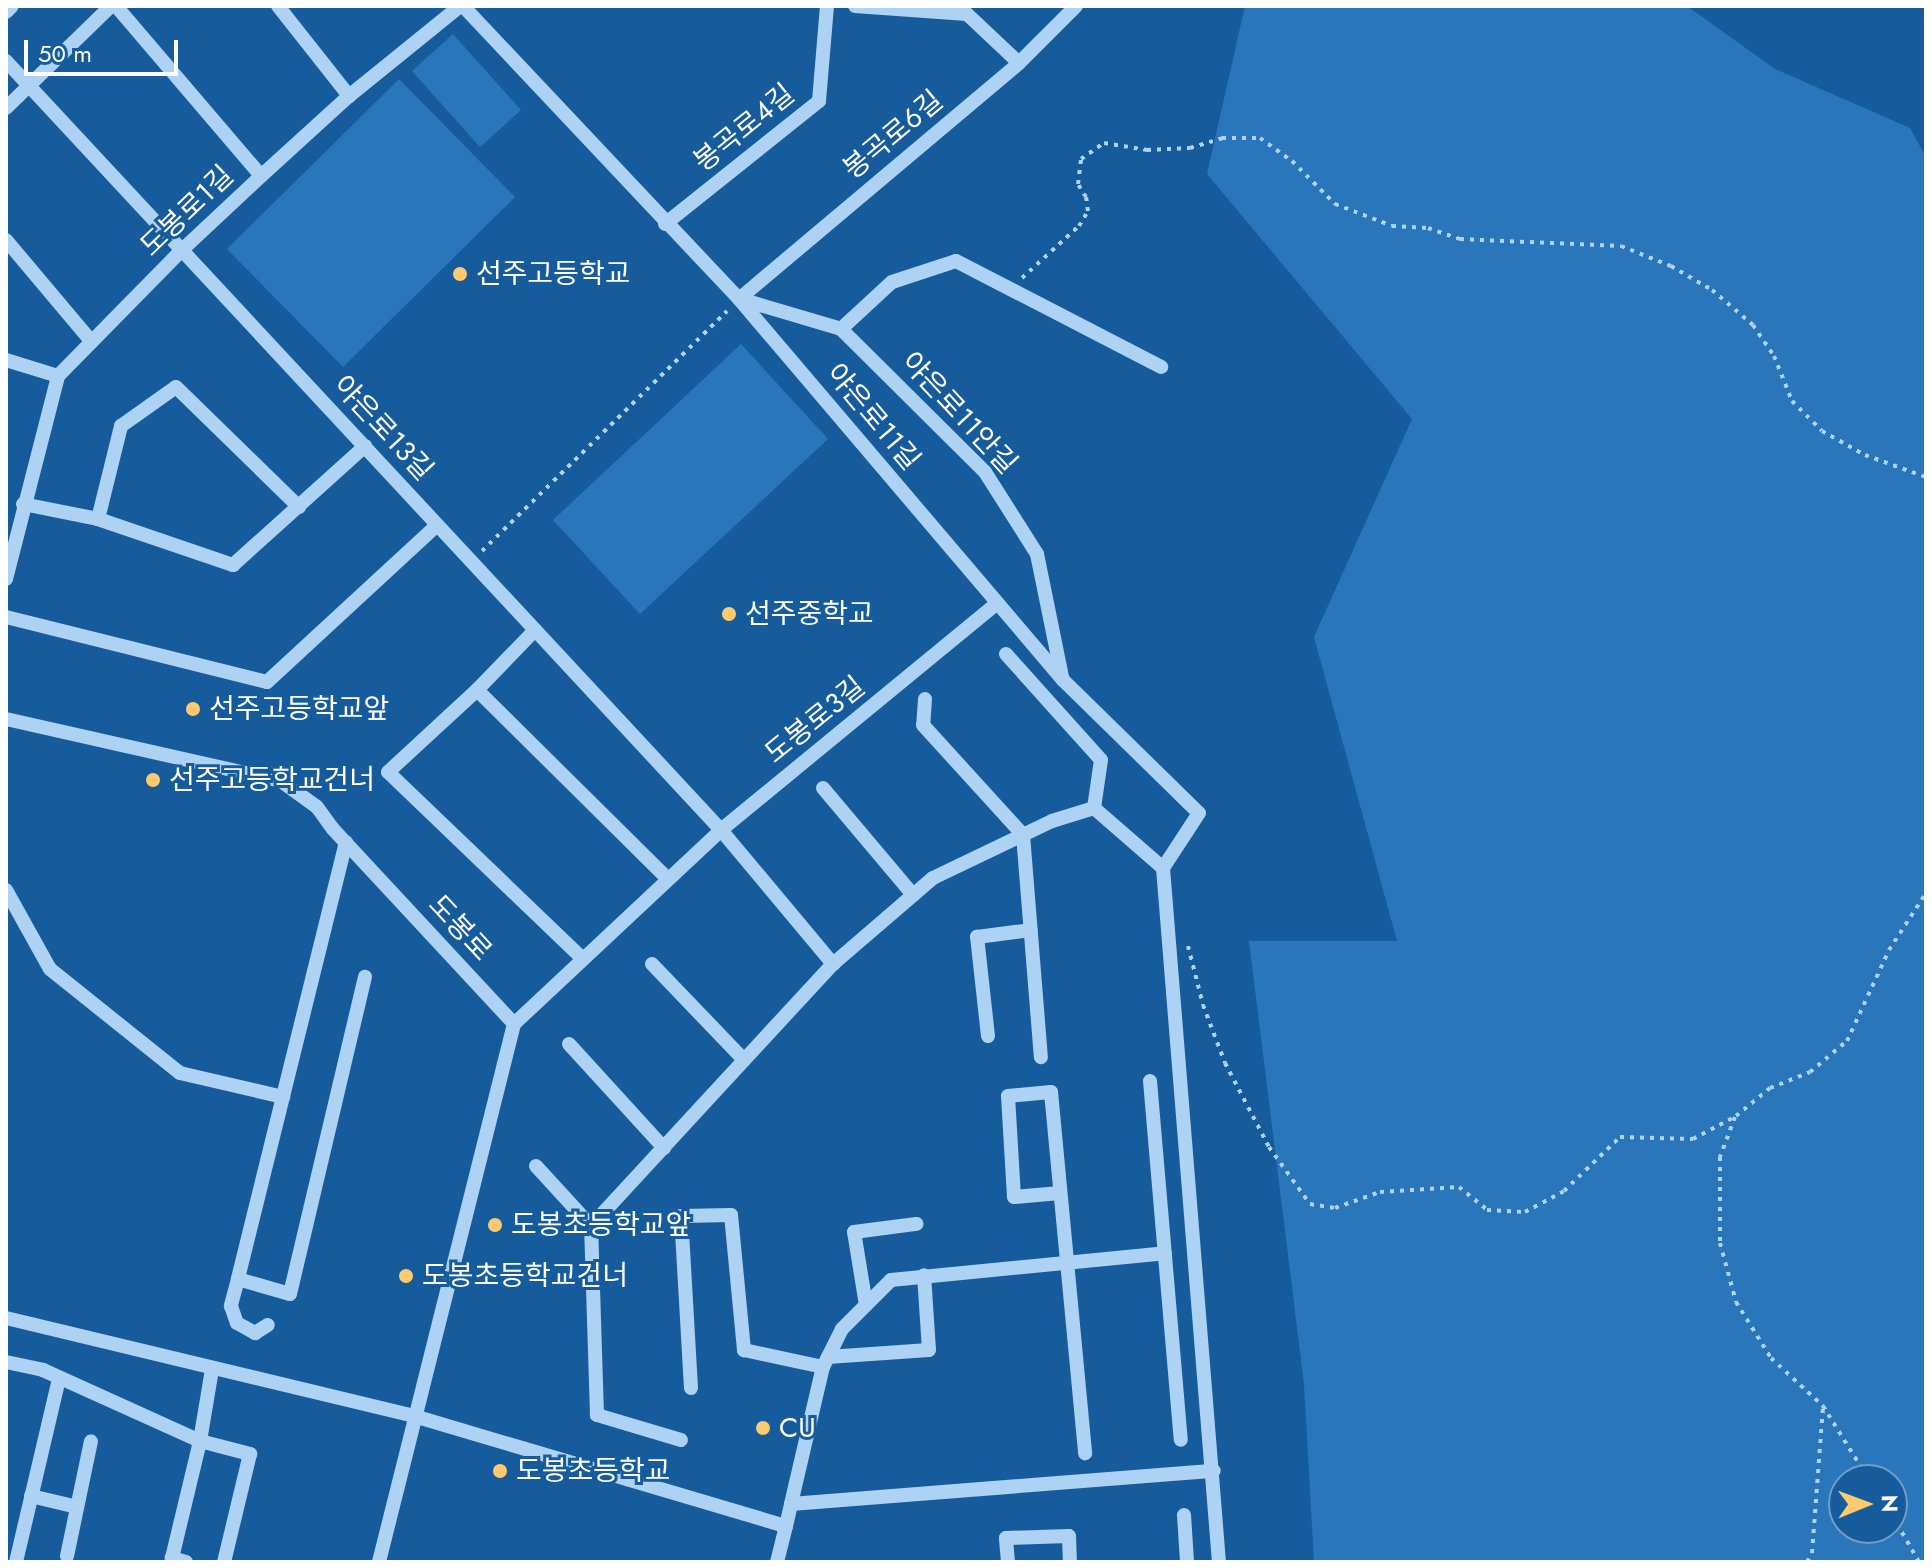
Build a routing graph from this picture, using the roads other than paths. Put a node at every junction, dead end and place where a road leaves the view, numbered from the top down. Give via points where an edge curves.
1 (12, 6) edge
2 (113, 6) edge
3 (278, 6) edge
4 (462, 6) edge
5 (827, 6) edge
6 (855, 6) edge
7 (1076, 6) edge
8 (968, 10) edge
9 (6, 12) edge
10 (6, 61) edge
11 (1019, 63) junction
12 (28, 84) junction
13 (349, 96) junction
14 (6, 108) edge
15 (261, 176) junction
16 (665, 224) junction
17 (6, 240) edge
18 (182, 250) junction
19 (739, 299) junction
20 (841, 329) junction
21 (92, 342) junction
22 (6, 360) edge
23 (1161, 367) dead end
24 (58, 376) junction
25 (365, 446) junction
26 (23, 504) junction
27 (299, 507) junction
28 (98, 519) junction
29 (437, 525) junction
30 (6, 574) edge
31 (997, 603) junction
32 (6, 617) edge
33 (535, 630) junction
34 (1006, 654) dead end
35 (1063, 680) junction
36 (477, 690) junction
37 (925, 699) dead end
38 (6, 719) edge
39 (823, 788) dead end
40 (1094, 808) junction
41 (721, 830) junction
42 (1023, 835) junction
43 (346, 842) junction
44 (1163, 868) junction
45 (668, 879) junction
46 (6, 890) edge
47 (913, 895) junction
48 (1031, 930) junction
49 (582, 958) junction
50 (652, 964) dead end
51 (833, 964) junction
52 (365, 977) dead end
53 (514, 1024) junction
54 (988, 1036) dead end
55 (569, 1044) dead end
56 (1041, 1057) dead end
57 (744, 1060) junction
58 (1150, 1081) dead end
59 (283, 1097) junction
60 (664, 1148) junction
61 (536, 1166) dead end
62 (1060, 1193) junction
63 (916, 1224) dead end
64 (591, 1226) junction
65 (1165, 1253) junction
66 (1066, 1262) junction
67 (924, 1275) junction
68 (238, 1279) junction
69 (866, 1305) junction
70 (6, 1318) edge
71 (268, 1325) dead end
72 (6, 1362) edge
73 (825, 1362) junction
74 (212, 1369) junction
75 (59, 1378) junction
76 (691, 1388) dead end
77 (414, 1416) junction
78 (681, 1440) dead end
79 (1181, 1440) dead end
80 (91, 1441) dead end
81 (200, 1441) junction
82 (1085, 1453) dead end
83 (1214, 1471) junction
84 (31, 1496) junction
85 (791, 1504) junction
86 (77, 1507) junction
87 (1184, 1515) dead end
88 (786, 1526) junction
89 (67, 1556) dead end
90 (16, 1562) edge
91 (186, 1562) edge
92 (224, 1562) edge
93 (379, 1562) edge
94 (777, 1562) edge
95 (1008, 1562) edge
96 (1070, 1562) edge
97 (1187, 1562) edge
98 (1219, 1562) edge

1 - 9 street
2 - 12 street
2 - 15 street
3 - 13 street
4 - 13 street, 도봉로1길
4 - 16 street, 야은로11길
5 - 16 street, 봉곡로4길 via 819,101
6 - 8 street
7 - 11 street, 봉곡로6길
8 - 11 street
10 - 12 street, 야은로13길
11 - 19 street, 봉곡로6길
12 - 14 street
12 - 18 street, 야은로13길
13 - 15 street, 도봉로1길
15 - 18 street, 도봉로1길
16 - 19 street, 야은로11길
17 - 21 street
18 - 21 street, 도봉로1길
18 - 25 street, 야은로13길
19 - 20 street, 야은로11안길
19 - 31 street, 야은로11길
20 - 23 street via 892,282 956,261
20 - 35 street, 야은로11안길 via 985,472 1000,495 1037,554
21 - 24 street, 도봉로1길
22 - 24 street
24 - 26 street, 도봉로1길
25 - 27 street
25 - 29 street, 야은로13길
26 - 28 street
26 - 30 street, 도봉로1길
27 - 28 street via 233,565
27 - 28 street via 176,387 121,426
29 - 32 street via 267,682
29 - 33 street, 야은로13길
31 - 35 street, 야은로11길
31 - 41 street, 도봉로3길
33 - 36 street
33 - 41 street, 야은로13길
34 - 40 street via 1101,760
35 - 44 street, 야은로11길 via 1199,813
36 - 45 street
36 - 49 street via 388,772
37 - 42 street via 923,725
38 - 43 street, 도봉로 via 281,781 317,807
39 - 47 street
40 - 42 street
40 - 44 street
41 - 45 street, 도봉로3길
41 - 51 street, 야은로13길
42 - 47 street via 933,878
42 - 48 street
43 - 53 street, 도봉로
43 - 59 street
44 - 83 street
45 - 49 street, 도봉로3길
46 - 59 street via 50,969 180,1073
47 - 51 street
48 - 54 street via 977,937
48 - 56 street
49 - 53 street, 도봉로3길
50 - 57 street
51 - 57 street
52 - 68 street via 290,1294
53 - 77 street
55 - 60 street
57 - 60 street
58 - 65 street
59 - 68 street
60 - 64 street
61 - 64 street
62 - 62 street via 1051,1092 1008,1096 1014,1197
62 - 66 street
63 - 69 street via 854,1232
64 - 78 street via 597,1415
65 - 66 street
65 - 79 street
66 - 67 street
66 - 82 street
67 - 69 street via 891,1280
67 - 73 street via 929,1350
68 - 71 street via 231,1306 237,1323 255,1333
69 - 73 street via 842,1329
70 - 74 street
72 - 75 street
73 - 76 street via 744,1350 731,1215 681,1216
73 - 85 street
74 - 77 street
74 - 81 street
75 - 81 street
75 - 84 street
77 - 88 street
77 - 93 street
80 - 86 street
81 - 91 street via 172,1558
81 - 92 street via 250,1454
83 - 85 street
83 - 98 street
84 - 86 street
84 - 90 street
85 - 88 street
86 - 89 street
87 - 97 street
88 - 94 street
95 - 96 street via 1006,1538 1069,1536

